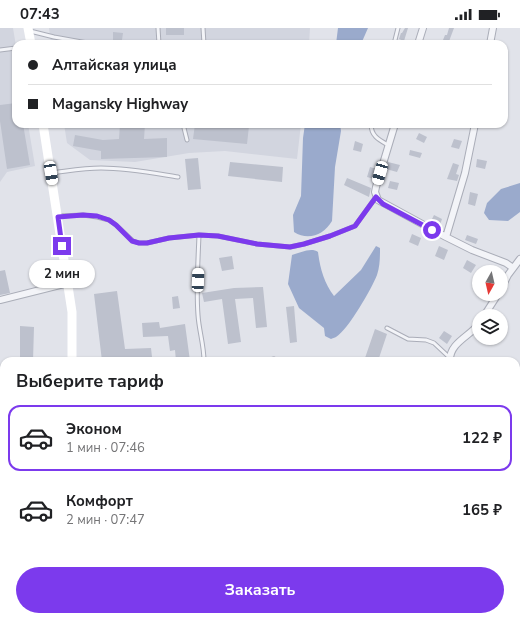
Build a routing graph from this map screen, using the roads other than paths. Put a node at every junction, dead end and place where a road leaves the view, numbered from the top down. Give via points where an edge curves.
1 (158, 28) edge
2 (203, 28) edge
3 (398, 28) edge
4 (423, 28) edge
5 (493, 28) edge
6 (28, 29) edge
7 (30, 40) edge
8 (71, 40) edge
9 (159, 40) edge
10 (204, 40) edge
11 (395, 40) edge
12 (419, 40) edge
13 (491, 40) edge
14 (12, 48) edge
15 (0, 50) edge
16 (44, 128) edge
17 (184, 128) edge
18 (371, 128) edge
19 (394, 128) edge
20 (474, 128) edge
21 (187, 140) dead end
22 (388, 145) junction
23 (51, 173) junction
24 (178, 176) dead end
25 (376, 197) junction
26 (58, 217) junction
27 (199, 235) junction
28 (446, 237) junction
29 (520, 259) edge
30 (513, 268) junction
31 (508, 276) edge
32 (68, 283) junction
33 (0, 300) edge
34 (387, 328) dead end
35 (472, 332) edge
36 (72, 357) edge
37 (204, 357) edge
38 (447, 357) edge
39 (451, 357) edge

1 - 9 lane
2 - 10 lane
3 - 11 lane
4 - 12 street
5 - 13 street
6 - 7 main road
6 - 8 lane
14 - 15 lane
16 - 23 main road
17 - 21 lane
18 - 22 lane via 374,136
19 - 22 street
20 - 28 street via 465,173
22 - 25 street via 376,187
23 - 24 lane via 102,168
23 - 26 main road
25 - 27 lane via 355,226 304,244 278,247
25 - 28 street via 383,204
26 - 27 lane via 97,216 109,220 132,241 139,243
26 - 32 main road
27 - 37 lane via 197,294
28 - 30 street
29 - 30 street
30 - 31 street
32 - 33 street
32 - 36 main road via 72,312
34 - 38 lane via 408,340 426,340 434,343
35 - 39 street via 454,346

